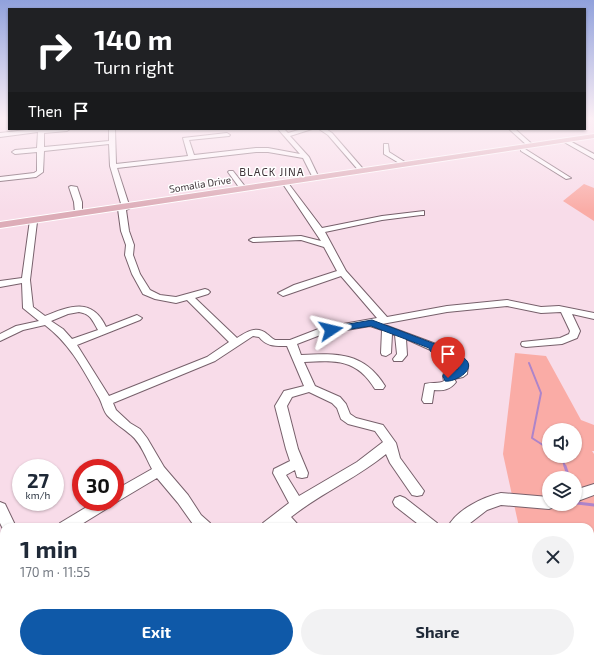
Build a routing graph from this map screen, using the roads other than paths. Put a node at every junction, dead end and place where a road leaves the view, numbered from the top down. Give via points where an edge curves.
1 (42, 150) joint
2 (113, 150) edge
3 (189, 150) edge
4 (300, 150) edge
5 (344, 150) edge
6 (386, 150) edge
7 (505, 150) edge
8 (523, 150) joint
9 (581, 150) edge
10 (15, 152) dead end
11 (306, 157) junction
12 (594, 157) edge
13 (192, 158) junction
14 (406, 165) junction
15 (113, 166) junction
16 (362, 171) junction
17 (231, 172) dead end
18 (316, 178) junction
19 (568, 178) dead end
20 (0, 179) edge
21 (286, 184) junction
22 (73, 187) dead end
23 (243, 189) junction
24 (125, 208) junction
25 (421, 212) dead end
26 (79, 213) junction
27 (33, 222) junction
28 (0, 226) edge
29 (320, 231) junction
30 (253, 240) dead end
31 (327, 245) junction
32 (342, 272) junction
33 (26, 280) junction
34 (0, 284) edge
35 (205, 292) dead end
36 (283, 293) dead end
37 (189, 297) junction
38 (565, 310) junction
39 (594, 316) edge
40 (137, 318) dead end
41 (45, 321) junction
42 (386, 325) junction
43 (104, 332) junction
44 (400, 334) junction
45 (0, 338) edge
46 (236, 343) junction
47 (292, 343) junction
48 (70, 344) junction
49 (526, 344) dead end
50 (386, 353) dead end
51 (299, 359) junction
52 (398, 359) dead end
53 (379, 386) dead end
54 (310, 388) junction
55 (428, 400) dead end
56 (107, 401) junction
57 (390, 443) junction
58 (159, 471) junction
59 (594, 489) edge
60 (417, 491) dead end
61 (124, 492) edge
62 (582, 493) edge
63 (400, 502) dead end
64 (542, 502) edge
65 (297, 504) junction
66 (0, 508) edge
67 (91, 511) edge
68 (281, 516) junction
69 (7, 523) edge
70 (72, 523) edge
71 (200, 523) edge
72 (273, 523) edge
73 (289, 523) edge
74 (427, 523) edge
75 (460, 523) edge

1 - 10 street
1 - 20 street via 39,173
2 - 15 street
3 - 13 street
4 - 11 street
5 - 16 street
6 - 14 street via 386,153
7 - 14 main road, Somalia Drive
8 - 19 street
8 - 21 main road, Somalia Drive
9 - 12 street
11 - 13 street via 268,150
11 - 18 street
13 - 15 street
14 - 16 main road, Somalia Drive
15 - 24 street
16 - 18 main road, Somalia Drive
17 - 23 street
18 - 23 main road, Somalia Drive
21 - 24 main road, Somalia Drive
21 - 29 street
22 - 26 street
23 - 24 main road, Somalia Drive
24 - 26 main road, Somalia Drive
24 - 27 main road, Somalia Drive
24 - 37 street via 129,255 146,292 176,300
25 - 29 street
26 - 28 main road, Somalia Drive
27 - 28 main road, Somalia Drive
27 - 33 street
29 - 31 street
30 - 31 street via 301,238
31 - 32 street
32 - 36 street
32 - 42 street
33 - 34 street
33 - 41 street via 28,308
35 - 37 street
37 - 46 street
38 - 39 street
38 - 42 street via 541,310 507,303 447,309
38 - 49 street via 574,331 573,336 562,341
40 - 43 street
41 - 43 street via 72,310 87,310 96,318
41 - 45 street via 20,328
41 - 48 street via 59,331
42 - 44 street
42 - 47 street via 372,323 321,331
42 - 50 street
43 - 48 street
44 - 52 street via 402,355
44 - 55 street via 456,357 464,366 459,374 448,376 450,382 445,387 429,387
46 - 47 street via 251,333 258,332 273,343
46 - 56 street via 211,359
47 - 51 street
48 - 56 street via 78,352
51 - 53 street via 341,358 355,361 376,378
51 - 54 street
54 - 57 street via 336,400 345,416 352,421 379,428
54 - 65 street via 288,394 281,406 300,468 279,473
56 - 58 street via 111,412 143,441
57 - 60 street via 394,460
57 - 65 street via 380,453
58 - 61 street
58 - 71 street
59 - 62 street
63 - 74 street
64 - 75 street via 494,500 484,503
65 - 68 street
66 - 69 street
67 - 70 street
68 - 72 street
68 - 73 street

